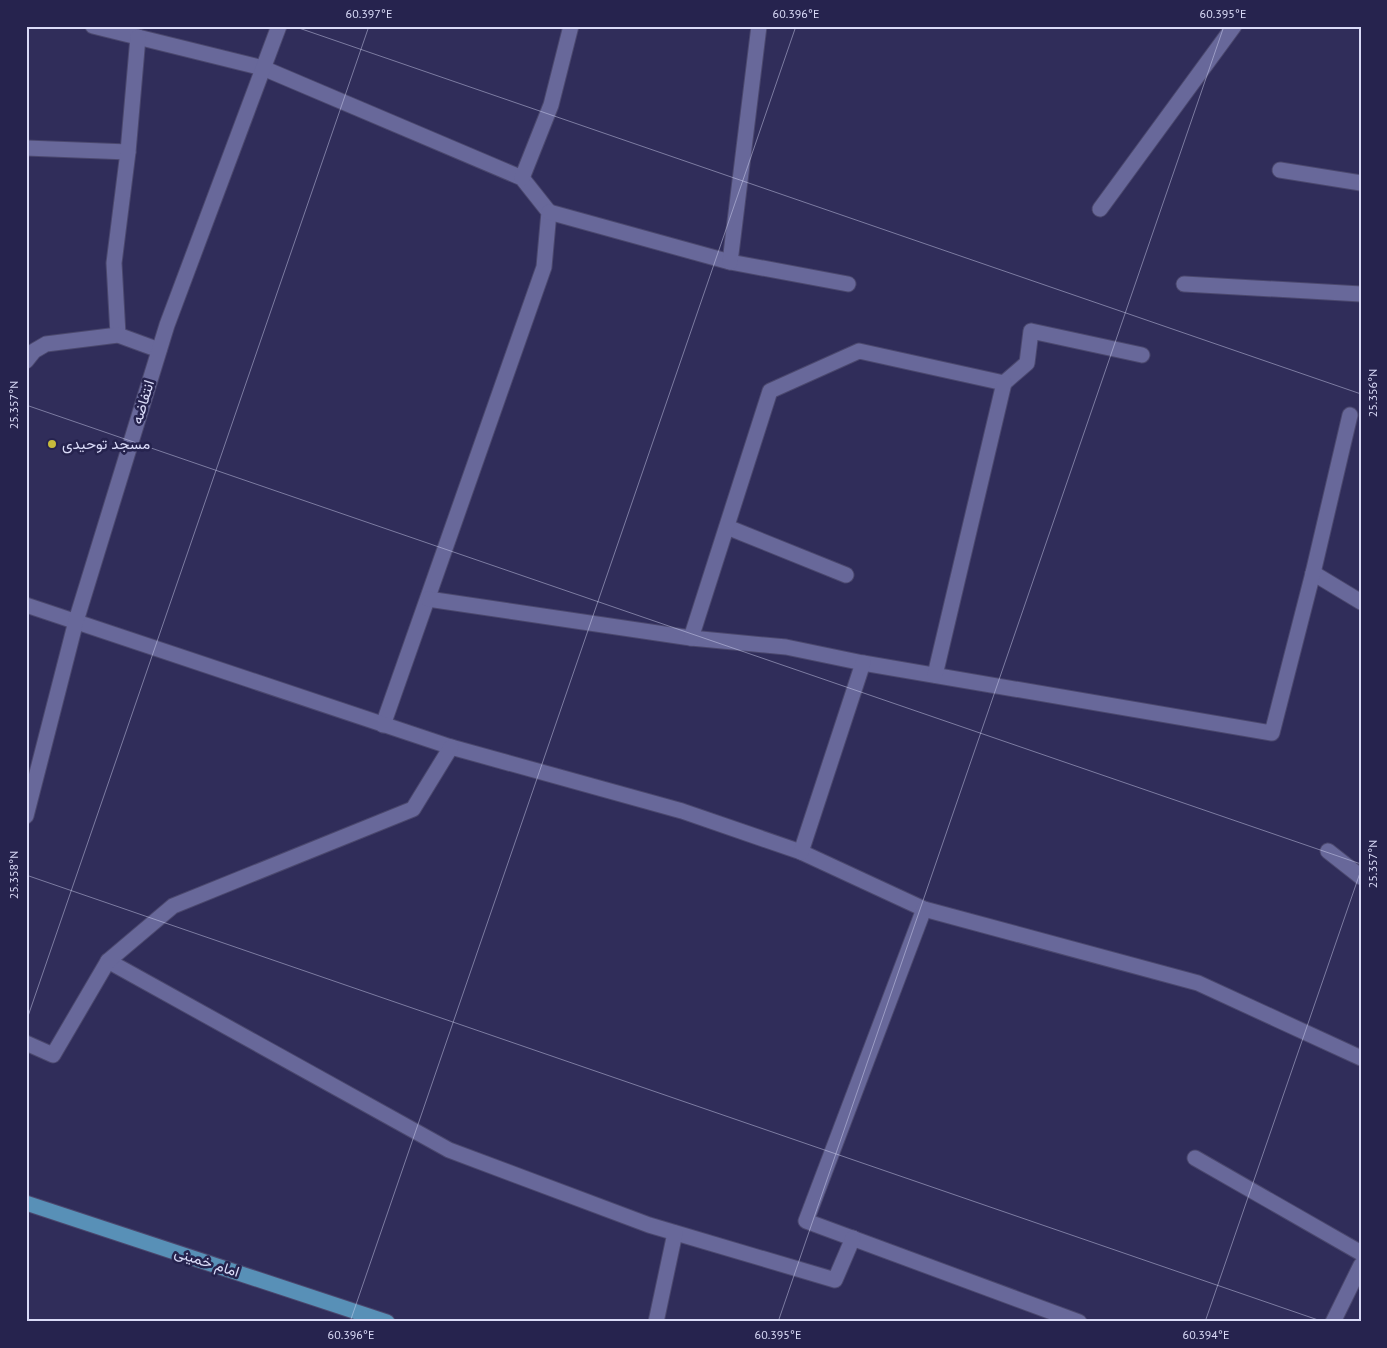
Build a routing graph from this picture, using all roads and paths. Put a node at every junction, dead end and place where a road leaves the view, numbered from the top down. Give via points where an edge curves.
1 (93, 26) edge
2 (279, 26) edge
3 (571, 26) edge
4 (759, 26) edge
5 (1234, 26) edge
6 (138, 37) junction
7 (263, 68) junction
8 (26, 148) edge
9 (128, 152) junction
10 (1280, 170) dead end
11 (522, 178) junction
12 (1361, 183) edge
13 (1100, 209) dead end
14 (549, 212) junction
15 (730, 262) junction
16 (848, 284) dead end
17 (1184, 284) dead end
18 (1361, 294) edge
19 (118, 335) junction
20 (159, 350) junction
21 (1142, 355) dead end
22 (26, 361) edge
23 (1004, 383) junction
24 (1350, 416) dead end
25 (726, 527) junction
26 (1313, 573) junction
27 (846, 575) dead end
28 (428, 599) junction
29 (1361, 602) edge
30 (26, 605) edge
31 (76, 621) junction
32 (691, 638) junction
33 (863, 663) junction
34 (935, 675) junction
35 (383, 725) junction
36 (451, 748) junction
37 (26, 816) edge
38 (801, 852) junction
39 (1328, 852) dead end
40 (1361, 877) edge
41 (924, 909) junction
42 (108, 962) junction
43 (26, 1043) edge
44 (1361, 1058) edge
45 (1195, 1158) dead end
46 (26, 1203) edge
47 (675, 1233) junction
48 (853, 1238) junction
49 (1361, 1253) edge
50 (1361, 1265) edge
51 (387, 1322) edge
52 (656, 1322) edge
53 (1079, 1322) edge
54 (1333, 1322) edge

1 - 6 street
2 - 7 street, انتفاضه
3 - 11 street via 551,105
4 - 15 street
5 - 13 street
6 - 7 street
6 - 9 street
7 - 11 street
7 - 20 street, انتفاضه
8 - 9 street
9 - 19 street via 114,263
10 - 12 street
11 - 14 street
14 - 15 street
14 - 28 street via 544,267
15 - 16 street
17 - 18 street
19 - 20 street
19 - 22 street via 46,344
20 - 31 street, انتفاضه
21 - 23 street via 1031,331 1026,364
23 - 25 street via 859,351 770,391
23 - 34 street
24 - 26 street
25 - 27 street
25 - 32 street
26 - 29 street
26 - 34 street via 1272,733
28 - 32 street
28 - 35 street
30 - 31 street
31 - 35 street
31 - 37 street, انتفاضه
32 - 33 street via 786,646
33 - 34 street
33 - 38 street
35 - 36 street
36 - 38 street via 682,811
36 - 42 street via 413,809 172,906
38 - 41 street
39 - 40 street
41 - 44 street via 1198,984
41 - 48 street via 806,1221
42 - 43 street via 53,1055
42 - 47 street via 448,1150
45 - 49 street
46 - 51 main road, امام خمینی
47 - 48 street via 835,1280
47 - 52 street
48 - 53 street
50 - 54 street

